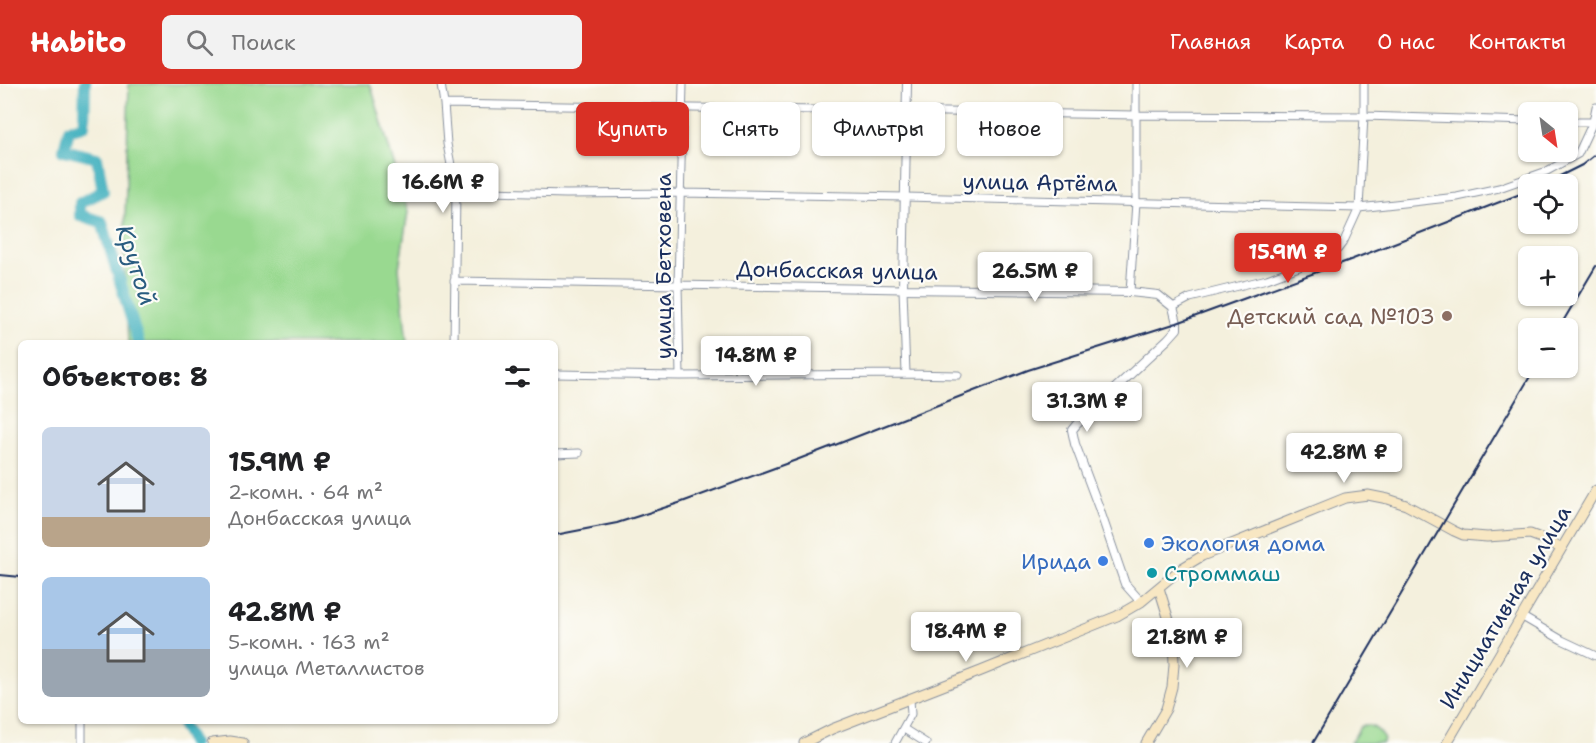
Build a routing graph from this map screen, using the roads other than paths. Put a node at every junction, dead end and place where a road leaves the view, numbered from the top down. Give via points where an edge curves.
1 (441, 84) edge
2 (683, 84) edge
3 (907, 84) edge
4 (1136, 84) edge
5 (1364, 84) edge
6 (682, 102) edge
7 (907, 102) edge
8 (444, 104) junction
9 (576, 106) edge
10 (689, 107) edge
11 (1596, 107) edge
12 (812, 109) edge
13 (945, 112) edge
14 (1136, 115) junction
15 (1364, 116) junction
16 (1518, 121) edge
17 (1578, 122) edge
18 (1593, 122) junction
19 (681, 156) edge
20 (906, 156) edge
21 (456, 192) junction
22 (680, 193) junction
23 (905, 197) junction
24 (1136, 202) junction
25 (1359, 208) junction
26 (454, 281) junction
27 (678, 285) junction
28 (903, 288) junction
29 (1130, 292) junction
30 (1173, 308) junction
31 (454, 340) edge
32 (558, 374) edge
33 (906, 374) junction
34 (958, 375) dead end
35 (680, 376) junction
36 (579, 453) dead end
37 (558, 454) edge
38 (1596, 490) edge
39 (1561, 549) junction
40 (1159, 588) junction
41 (1141, 602) junction
42 (1521, 616) junction
43 (1596, 656) edge
44 (910, 699) junction
45 (82, 724) edge
46 (904, 729) junction
47 (82, 743) edge
48 (212, 743) edge
49 (243, 743) edge
50 (804, 743) edge
51 (895, 743) edge
52 (926, 743) edge
53 (1146, 743) edge
54 (1447, 743) edge

1 - 8 street
2 - 6 street, улица Бетховена
3 - 7 street
4 - 14 street
5 - 15 street
8 - 9 street
8 - 21 street
10 - 12 street
11 - 18 street, улица Артёма
13 - 14 street
14 - 15 street
14 - 24 street
15 - 16 street
15 - 25 street
17 - 18 street
18 - 25 street, улица Артёма via 1578,154 1547,171 1499,188 1457,197
19 - 22 street, улица Бетховена
20 - 23 street
21 - 22 street, улица Артёма
21 - 26 street
22 - 23 street, улица Артёма
22 - 27 street, улица Бетховена
23 - 24 street, улица Артёма
23 - 28 street
24 - 25 street, улица Артёма
24 - 29 street
25 - 30 street via 1344,241 1323,258 1267,279 1190,297
26 - 27 street, Донбасская улица
26 - 31 street
27 - 28 street, Донбасская улица
27 - 35 street, улица Бетховена
28 - 29 street, Донбасская улица
28 - 33 street
29 - 30 street, Донбасская улица via 1158,295
30 - 41 street via 1177,329 1072,430 1125,584
32 - 35 street
33 - 34 street
33 - 35 street
36 - 37 street
38 - 39 main road, Инициативная улица
39 - 40 main road via 1530,534 1463,535 1406,505 1368,495 1345,498 1202,556
39 - 42 main road, Инициативная улица
40 - 41 main road
40 - 53 main road via 1173,633 1174,665 1166,709
41 - 44 main road via 1117,616
42 - 43 street
42 - 54 main road, Инициативная улица
44 - 46 street via 911,714
44 - 50 main road
45 - 47 street
46 - 51 street
46 - 52 street
48 - 49 main road

